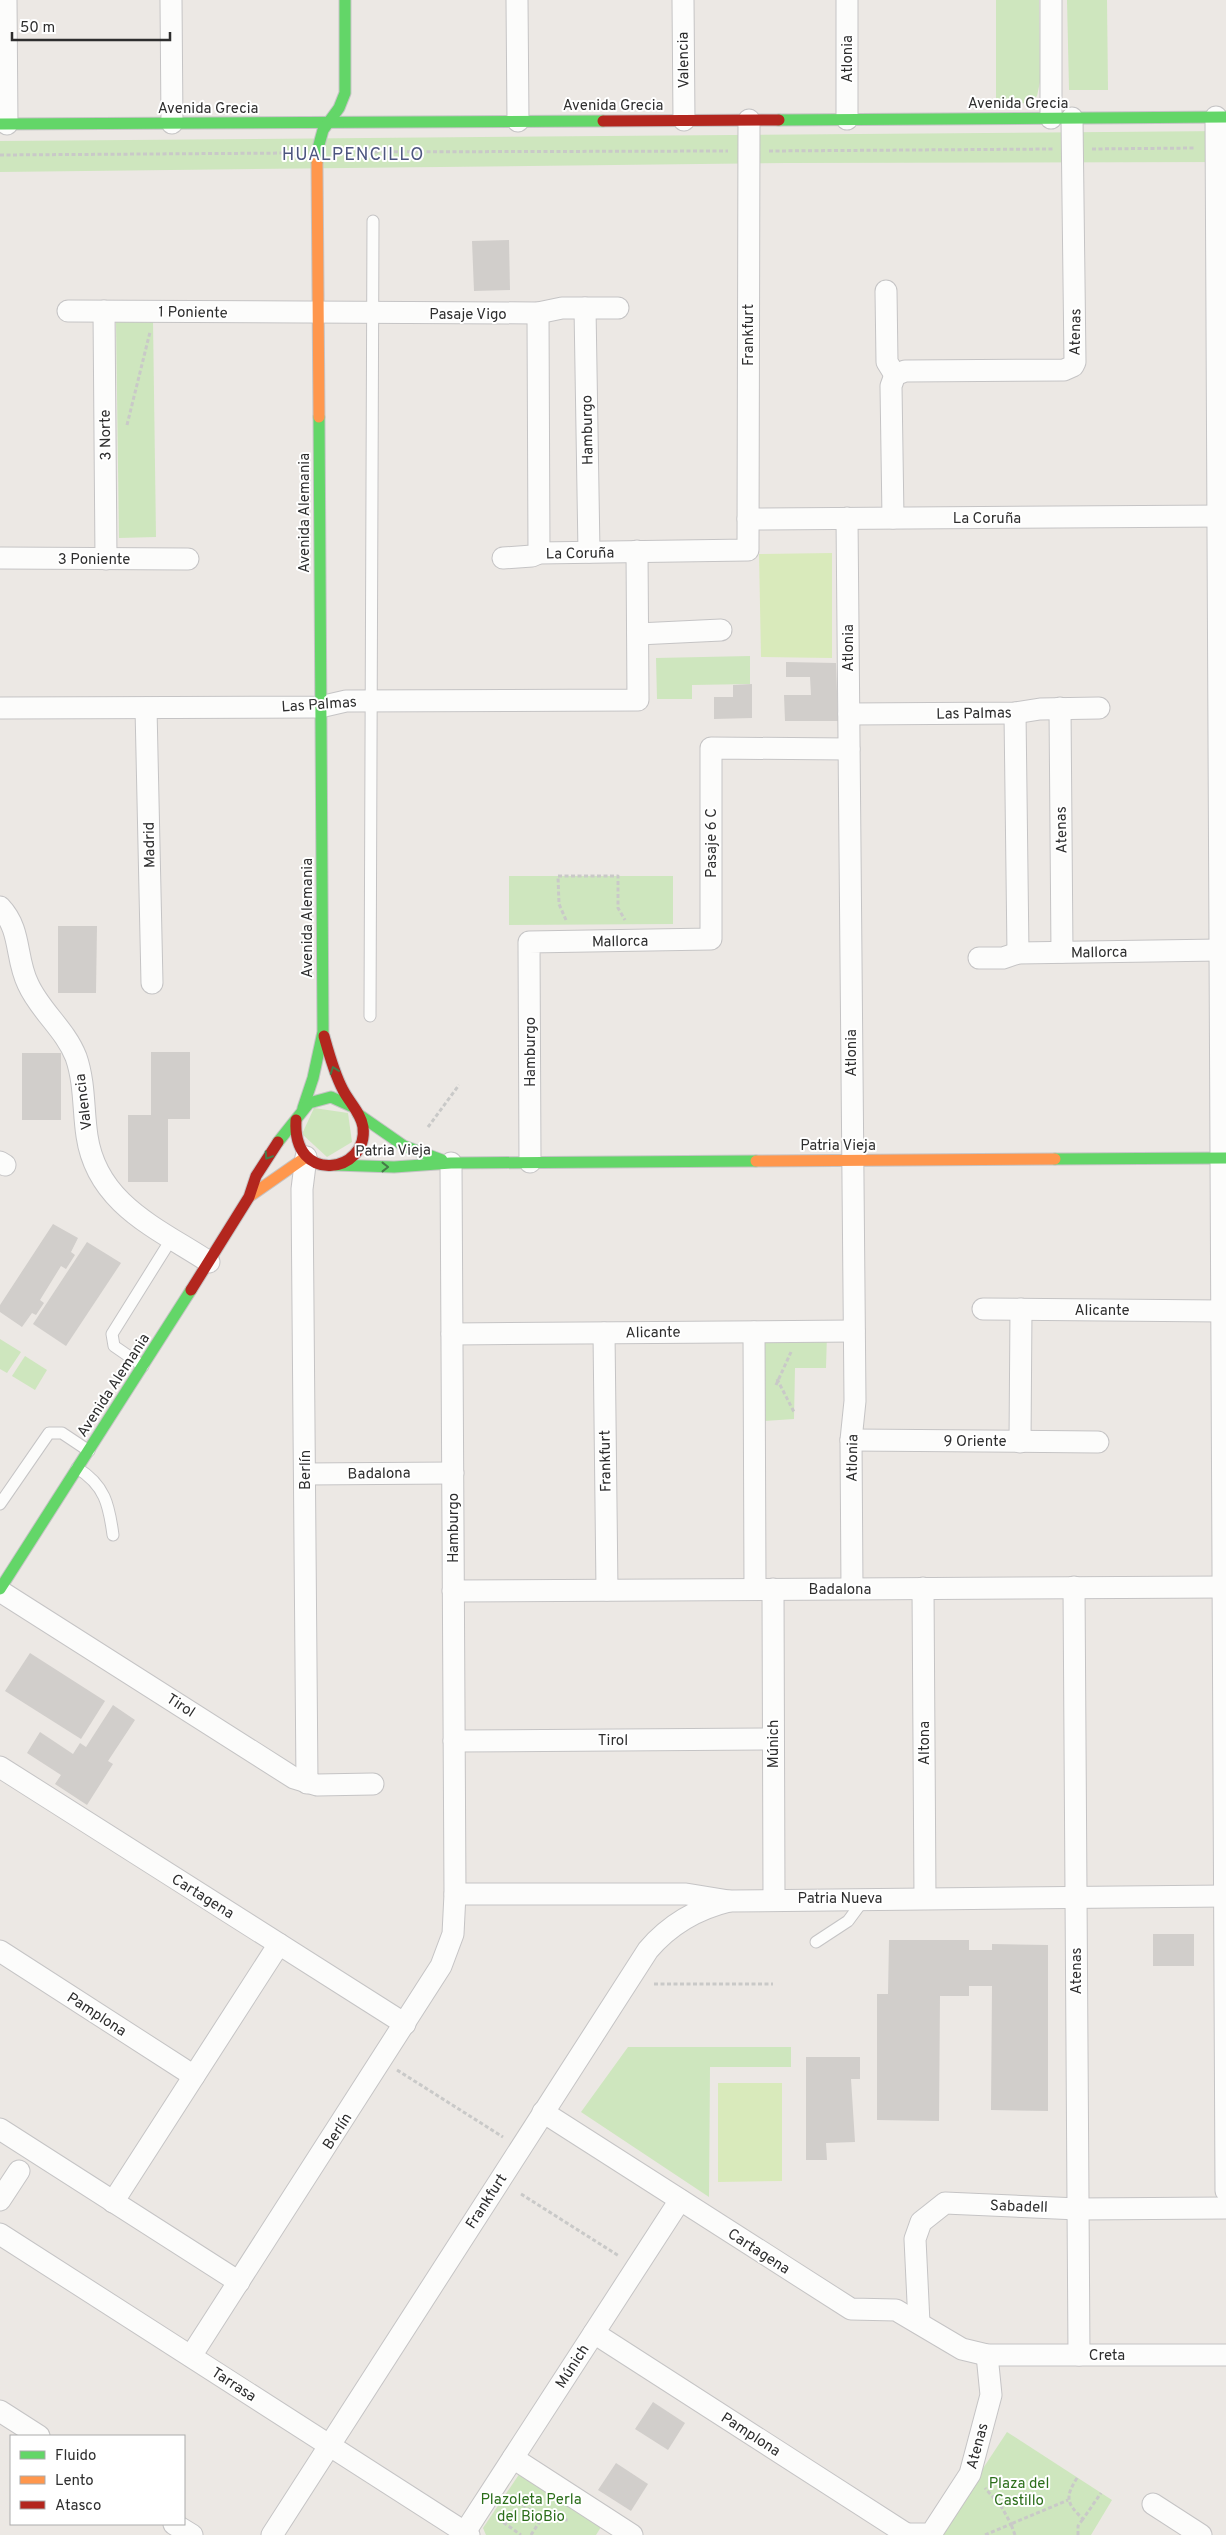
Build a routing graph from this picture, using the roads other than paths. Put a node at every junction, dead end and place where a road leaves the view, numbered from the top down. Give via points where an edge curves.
1 (6, 0) edge
2 (171, 0) edge
3 (344, 0) edge
4 (517, 0) edge
5 (683, 0) edge
6 (847, 0) edge
7 (1051, 0) edge
8 (1221, 117) edge
9 (1062, 118) junction
10 (847, 119) junction
11 (684, 120) junction
12 (748, 120) junction
13 (518, 121) junction
14 (330, 122) junction
15 (172, 123) junction
16 (4, 124) edge
17 (373, 220) dead end
18 (886, 291) dead end
19 (585, 308) junction
20 (618, 308) dead end
21 (68, 311) dead end
22 (104, 311) junction
23 (538, 313) junction
24 (318, 314) junction
25 (372, 314) junction
26 (894, 375) junction
27 (1222, 516) edge
28 (847, 518) junction
29 (893, 518) junction
30 (748, 519) junction
31 (748, 550) joint
32 (637, 551) junction
33 (588, 552) junction
34 (539, 553) junction
35 (0, 558) edge
36 (503, 558) dead end
37 (106, 559) junction
38 (188, 559) dead end
39 (1222, 562) edge
40 (721, 630) dead end
41 (638, 634) junction
42 (371, 701) junction
43 (0, 708) edge
44 (146, 708) junction
45 (320, 708) junction
46 (1060, 708) junction
47 (1099, 708) dead end
48 (1015, 713) junction
49 (849, 714) junction
50 (849, 749) junction
51 (1223, 831) edge
52 (0, 907) edge
53 (711, 939) joint
54 (529, 942) joint
55 (1220, 950) junction
56 (1062, 952) junction
57 (1018, 953) junction
58 (979, 958) dead end
59 (152, 983) dead end
60 (370, 1016) dead end
61 (323, 1032) junction
62 (303, 1108) junction
63 (354, 1110) junction
64 (296, 1120) junction
65 (306, 1157) junction
66 (1224, 1158) edge
67 (852, 1160) junction
68 (530, 1162) junction
69 (451, 1163) junction
70 (336, 1165) junction
71 (249, 1197) junction
72 (172, 1238) junction
73 (209, 1262) junction
74 (983, 1308) dead end
75 (1021, 1309) junction
76 (1222, 1311) junction
77 (854, 1331) junction
78 (754, 1332) junction
79 (604, 1333) junction
80 (452, 1334) junction
81 (143, 1366) junction
82 (851, 1440) junction
83 (1020, 1442) junction
84 (1098, 1442) dead end
85 (88, 1451) junction
86 (77, 1468) junction
87 (453, 1473) junction
88 (305, 1474) junction
89 (0, 1504) edge
90 (113, 1535) dead end
91 (1074, 1587) junction
92 (1224, 1587) edge
93 (852, 1588) junction
94 (924, 1588) junction
95 (764, 1589) junction
96 (0, 1590) edge
97 (607, 1590) junction
98 (453, 1591) junction
99 (1225, 1737) edge
100 (773, 1739) junction
101 (454, 1741) junction
102 (0, 1767) edge
103 (307, 1783) junction
104 (373, 1784) dead end
105 (455, 1894) junction
106 (1225, 1896) edge
107 (1076, 1897) junction
108 (865, 1898) junction
109 (925, 1898) junction
110 (774, 1899) junction
111 (730, 1901) junction
112 (816, 1942) dead end
113 (279, 1944) junction
114 (0, 1951) edge
115 (406, 2024) junction
116 (194, 2076) junction
117 (543, 2112) junction
118 (0, 2129) edge
119 (19, 2171) dead end
120 (1226, 2191) edge
121 (0, 2200) edge
122 (680, 2200) junction
123 (113, 2202) junction
124 (1226, 2208) edge
125 (1078, 2209) junction
126 (0, 2234) edge
127 (239, 2282) junction
128 (919, 2323) junction
129 (594, 2333) junction
130 (987, 2355) junction
131 (1079, 2355) junction
132 (1226, 2355) edge
133 (191, 2356) junction
134 (0, 2411) edge
135 (37, 2435) edge
136 (330, 2446) junction
137 (513, 2458) junction
138 (1152, 2504) dead end
139 (176, 2525) edge
140 (610, 2529) edge
141 (467, 2534) edge
142 (908, 2534) edge
143 (192, 2535) edge
144 (272, 2535) edge
145 (632, 2535) edge
146 (1201, 2535) edge

1 - 16 street
2 - 15 street
3 - 14 street, Avenida Alemania via 345,94
4 - 13 street
5 - 11 street, Valencia
6 - 10 street, Atlonia
7 - 9 street, Atenas
8 - 9 street, Avenida Grecia
8 - 27 street via 1216,148
9 - 10 street, Avenida Grecia
9 - 26 street, Atenas via 1072,149 1076,357 1072,366 1064,370 905,371
10 - 12 street, Avenida Grecia
11 - 12 street, Avenida Grecia
11 - 13 street, Avenida Grecia
12 - 30 street, Frankfurt
13 - 14 street, Avenida Grecia
14 - 15 street, Avenida Grecia
14 - 24 street, Avenida Alemania via 320,138 317,152
15 - 16 street, Avenida Grecia
17 - 25 lane
18 - 26 street via 887,362
19 - 20 street, Pasaje Vigo
19 - 23 street, Pasaje Vigo
19 - 33 street, Hamburgo
21 - 22 street, 1 Poniente
22 - 24 street, 1 Poniente
22 - 37 street, 3 Norte
23 - 25 street, Pasaje Vigo
23 - 34 street
24 - 25 street, Pasaje Vigo
24 - 45 street, Avenida Alemania
25 - 42 lane
26 - 29 street via 891,386
27 - 29 street, La Coruña
27 - 39 street
28 - 29 street, La Coruña
28 - 30 street, La Coruña
28 - 49 street, Atlonia
30 - 31 street, Frankfurt
31 - 32 street, La Coruña
32 - 33 street, La Coruña
32 - 41 street
33 - 34 street, La Coruña
34 - 36 street, La Coruña
35 - 37 street, 3 Poniente
37 - 38 street, 3 Poniente
39 - 51 street
40 - 41 street
41 - 42 street, Las Palmas via 638,700
42 - 45 street, Las Palmas via 346,701
42 - 60 lane
43 - 44 street, Las Palmas
44 - 45 street, Las Palmas
44 - 59 street, Madrid
45 - 61 street, Avenida Alemania
46 - 47 street, Las Palmas
46 - 48 street, Las Palmas
46 - 56 street, Atenas
48 - 49 street, Las Palmas
48 - 57 street
49 - 50 street, Atlonia
50 - 53 street, Pasaje 6 C via 711,748
50 - 67 street, Atlonia
51 - 55 street
52 - 72 street, Valencia via 17,934 28,985 76,1057 89,1147 104,1183 120,1204
53 - 54 street, Mallorca
54 - 68 street, Hamburgo
55 - 56 street, Mallorca
55 - 66 street
56 - 57 street, Mallorca
57 - 58 street, Mallorca via 1004,958
61 - 62 street, Avenida Alemania
63 -> 61 street, Avenida Alemania via 336,1076
62 - 63 street via 323,1098 338,1099
62 - 64 street, Avenida Alemania
63 - 69 street, Patria Vieja via 404,1146
63 - 70 street, Avenida Alemania via 363,1131 360,1144 353,1155
64 - 65 street via 295,1140
64 -> 71 street, Avenida Alemania via 261,1168
65 - 70 street via 323,1165
65 - 71 street, Avenida Alemania
65 - 88 street, Berlín via 302,1190
66 - 67 street, Patria Vieja
66 - 76 street
67 - 68 street, Patria Vieja
67 - 77 street, Atlonia
68 - 69 street, Patria Vieja
70 -> 69 street, Patria Vieja
69 - 80 street, Hamburgo
71 - 73 street, Avenida Alemania
72 - 73 street, Valencia
72 - 81 lane via 112,1334 114,1346
73 - 81 street, Avenida Alemania
74 - 75 street, Alicante
75 - 76 street, Alicante
75 - 83 street
76 - 92 street
77 - 78 street, Alicante
77 - 82 street, Atlonia via 855,1401
78 - 79 street, Alicante
78 - 95 street, Múnich
79 - 80 street, Alicante
79 - 97 street, Frankfurt
80 - 87 street, Hamburgo
81 - 85 street, Avenida Alemania
82 - 83 street, 9 Oriente
82 - 93 street, Atlonia
83 - 84 street, 9 Oriente
85 - 86 street, Avenida Alemania
85 - 89 lane via 62,1433 49,1434
86 - 90 lane via 90,1476 102,1491
86 - 96 street, Avenida Alemania
87 - 88 street, Badalona
87 - 98 street, Hamburgo
88 - 103 street, Berlín
91 - 92 street, Badalona
91 - 94 street, Badalona
91 - 107 street, Atenas
92 - 99 street
93 - 94 street, Badalona
93 - 95 street, Badalona
94 - 109 street, Altona
95 - 97 street, Badalona
95 - 100 street, Múnich
96 - 103 street, Tirol via 294,1778
97 - 98 street, Badalona
98 - 101 street, Hamburgo
99 - 106 street
100 - 101 street, Tirol
100 - 110 street, Múnich
101 - 105 street, Hamburgo
102 - 113 street, Cartagena
103 - 104 street, Tirol via 327,1786
105 - 111 street, Patria Nueva via 686,1894
105 - 115 street, Berlín via 450,1947
106 - 107 street, Patria Nueva
106 - 120 street
107 - 109 street, Patria Nueva
107 - 125 street, Atenas
108 - 109 street, Patria Nueva
108 - 110 street, Patria Nueva
108 - 112 lane via 848,1922
110 - 111 street, Patria Nueva
111 - 117 street, Frankfurt via 694,1912 657,1940
113 - 115 street, Cartagena
113 - 116 street
114 - 116 street, Pamplona
115 - 127 street, Berlín
116 - 123 street
117 - 122 street, Cartagena
117 - 136 street, Frankfurt
118 - 123 street
119 - 121 street
122 - 128 street, Cartagena via 851,2309 896,2310
122 - 129 street, Múnich
123 - 127 street
124 - 125 street, Sabadell
125 - 128 street, Sabadell via 945,2203 921,2222 915,2239
125 - 131 street, Atenas
126 - 133 street, Tarrasa
127 - 133 street, Berlín
128 - 130 street, Cartagena via 962,2349
129 - 137 street, Múnich
129 - 142 street, Pamplona
130 - 131 street, Creta
130 - 142 street, Atenas via 991,2395 970,2474 931,2534
131 - 132 street, Creta
133 - 136 street, Tarrasa
134 - 135 street
136 - 141 street, Tarrasa
136 - 144 street, Frankfurt
137 - 140 street
137 - 141 street, Múnich
138 - 146 street
139 - 143 street
140 - 145 street

